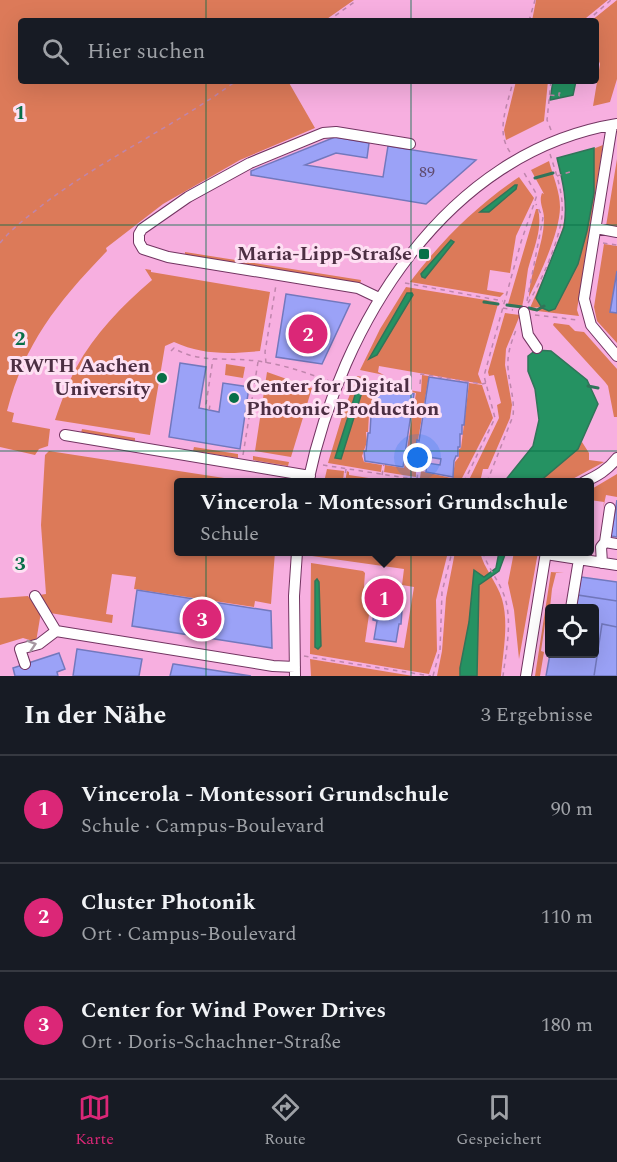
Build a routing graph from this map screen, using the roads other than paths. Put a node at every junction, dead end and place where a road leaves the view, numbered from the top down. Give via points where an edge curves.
1 (614, 124) edge
2 (410, 144) dead end
3 (596, 228) junction
4 (617, 232) edge
5 (379, 298) junction
6 (524, 312) road end
7 (537, 348) dead end
8 (617, 356) edge
9 (65, 435) dead end
10 (617, 458) edge
11 (305, 478) edge
12 (309, 478) edge
13 (593, 478) edge
14 (610, 508) dead end
15 (605, 542) junction
16 (617, 544) edge
17 (297, 556) edge
18 (546, 556) edge
19 (562, 556) edge
20 (579, 559) junction
21 (602, 562) junction
22 (617, 565) edge
23 (34, 596) dead end
24 (572, 604) edge
25 (56, 631) junction
26 (25, 664) dead end
27 (295, 672) edge
28 (526, 676) edge

1 - 3 street
1 - 5 street via 564,138 516,160 471,193 411,254
2 - 5 street via 328,132 250,163 182,202 139,234 138,242 143,249 168,258 358,288
3 - 4 street
3 - 8 street via 584,299 591,325
5 - 12 street via 338,384
6 - 7 street via 528,335
9 - 11 street
10 - 13 street
14 - 15 street
15 - 16 street
15 - 21 street
17 - 27 street
18 - 28 street
19 - 20 street
20 - 21 street
20 - 24 street
21 - 22 street
23 - 25 street
26 -> 25 street via 20,649 39,644
25 - 27 street

